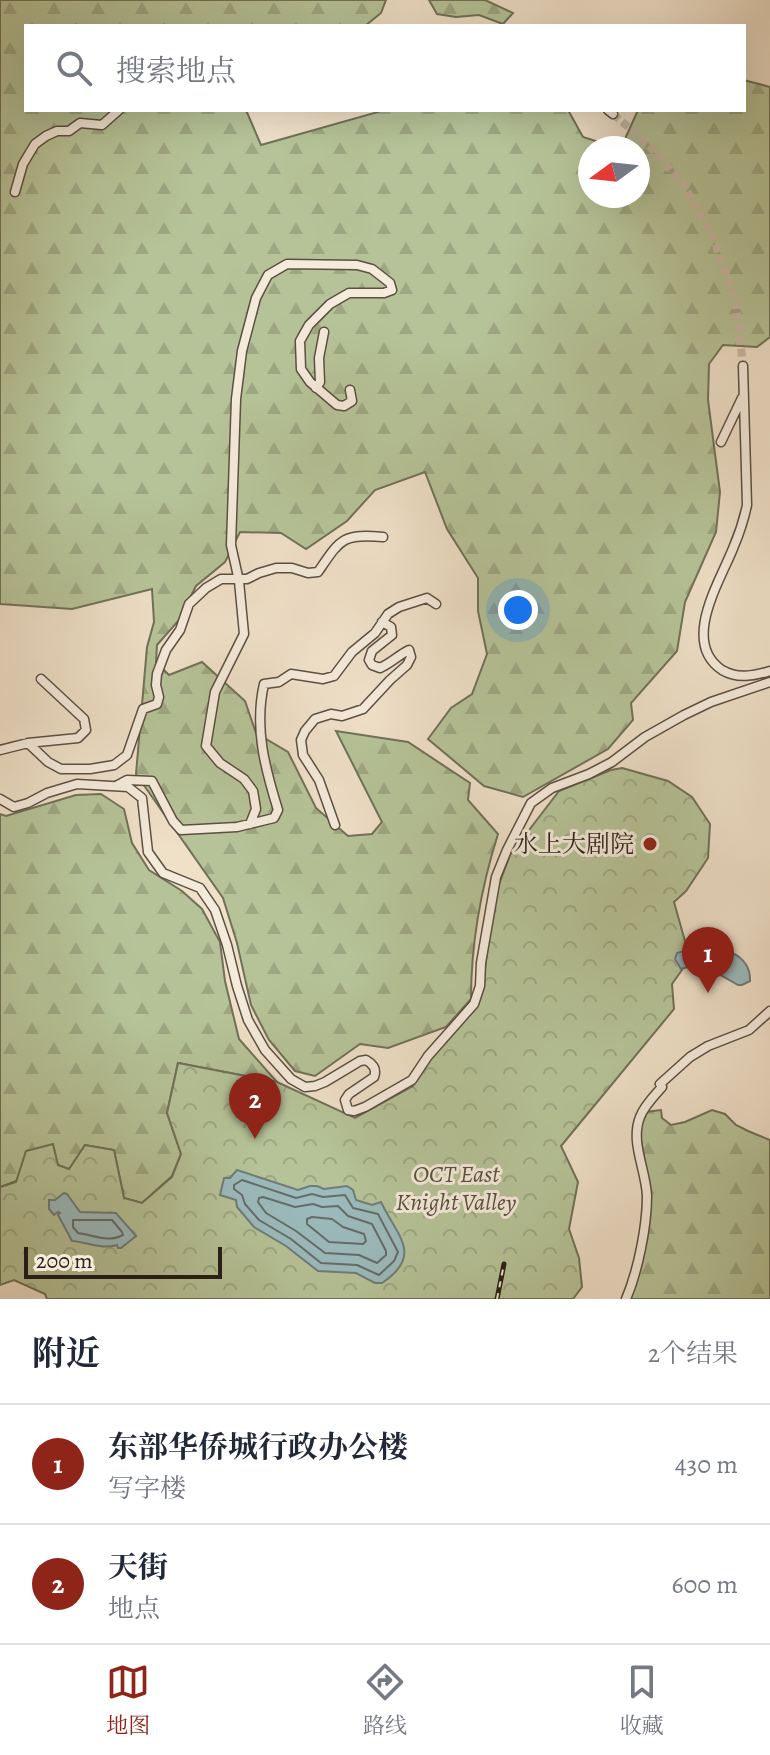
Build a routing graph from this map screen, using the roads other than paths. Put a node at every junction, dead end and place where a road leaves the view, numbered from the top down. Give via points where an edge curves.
1 (117, 112) edge
2 (15, 192) dead end
3 (324, 332) dead end
4 (743, 366) tunnel mouth
5 (316, 388) junction
6 (350, 390) dead end
7 (744, 393) junction
8 (721, 442) dead end
9 (383, 537) dead end
10 (238, 579) junction
11 (436, 604) dead end
12 (382, 622) junction
13 (770, 671) edge
14 (41, 679) dead end
15 (770, 682) edge
16 (28, 743) junction
17 (0, 750) edge
18 (115, 786) junction
19 (0, 799) edge
20 (250, 824) junction
21 (335, 825) dead end
22 (770, 1011) edge
23 (626, 1299) edge

1 - 2 street via 102,125 80,123 35,144
3 - 5 street
4 - 7 street
5 - 6 street via 344,406 352,401
5 - 10 street via 301,369 300,341 330,304 349,293 392,290 372,269 287,264 268,275 256,298 236,399 231,545
7 - 8 street
7 - 13 street via 747,505 704,618 703,638 715,665 728,673 756,676
9 - 10 street via 361,535 336,545 318,572 276,568
10 - 16 street via 221,579 189,604 157,674 157,704 143,709 127,755 114,765 61,769
10 - 20 street via 244,634 215,692 206,746 253,791 256,809
11 - 12 street via 427,598 399,607
12 - 20 street via 334,676 291,674 264,684 261,748 278,810 274,818
12 - 21 street via 391,627 392,635 369,660 380,668 409,650 407,665 363,709 315,719 301,740
14 - 16 street via 84,719 86,730 78,738
15 - 18 street via 674,719 612,762 531,803 496,877 474,1004 412,1080 354,1111 348,1110 345,1100 374,1077 373,1066 360,1061 315,1086 291,1079 248,1020 215,910 200,888 163,873 148,852 142,798 128,787
16 - 17 street
18 - 19 street via 77,784 14,807
18 - 20 street via 127,780 152,781 181,830
22 - 23 street via 746,1032 680,1064 643,1109 637,1144 647,1201

